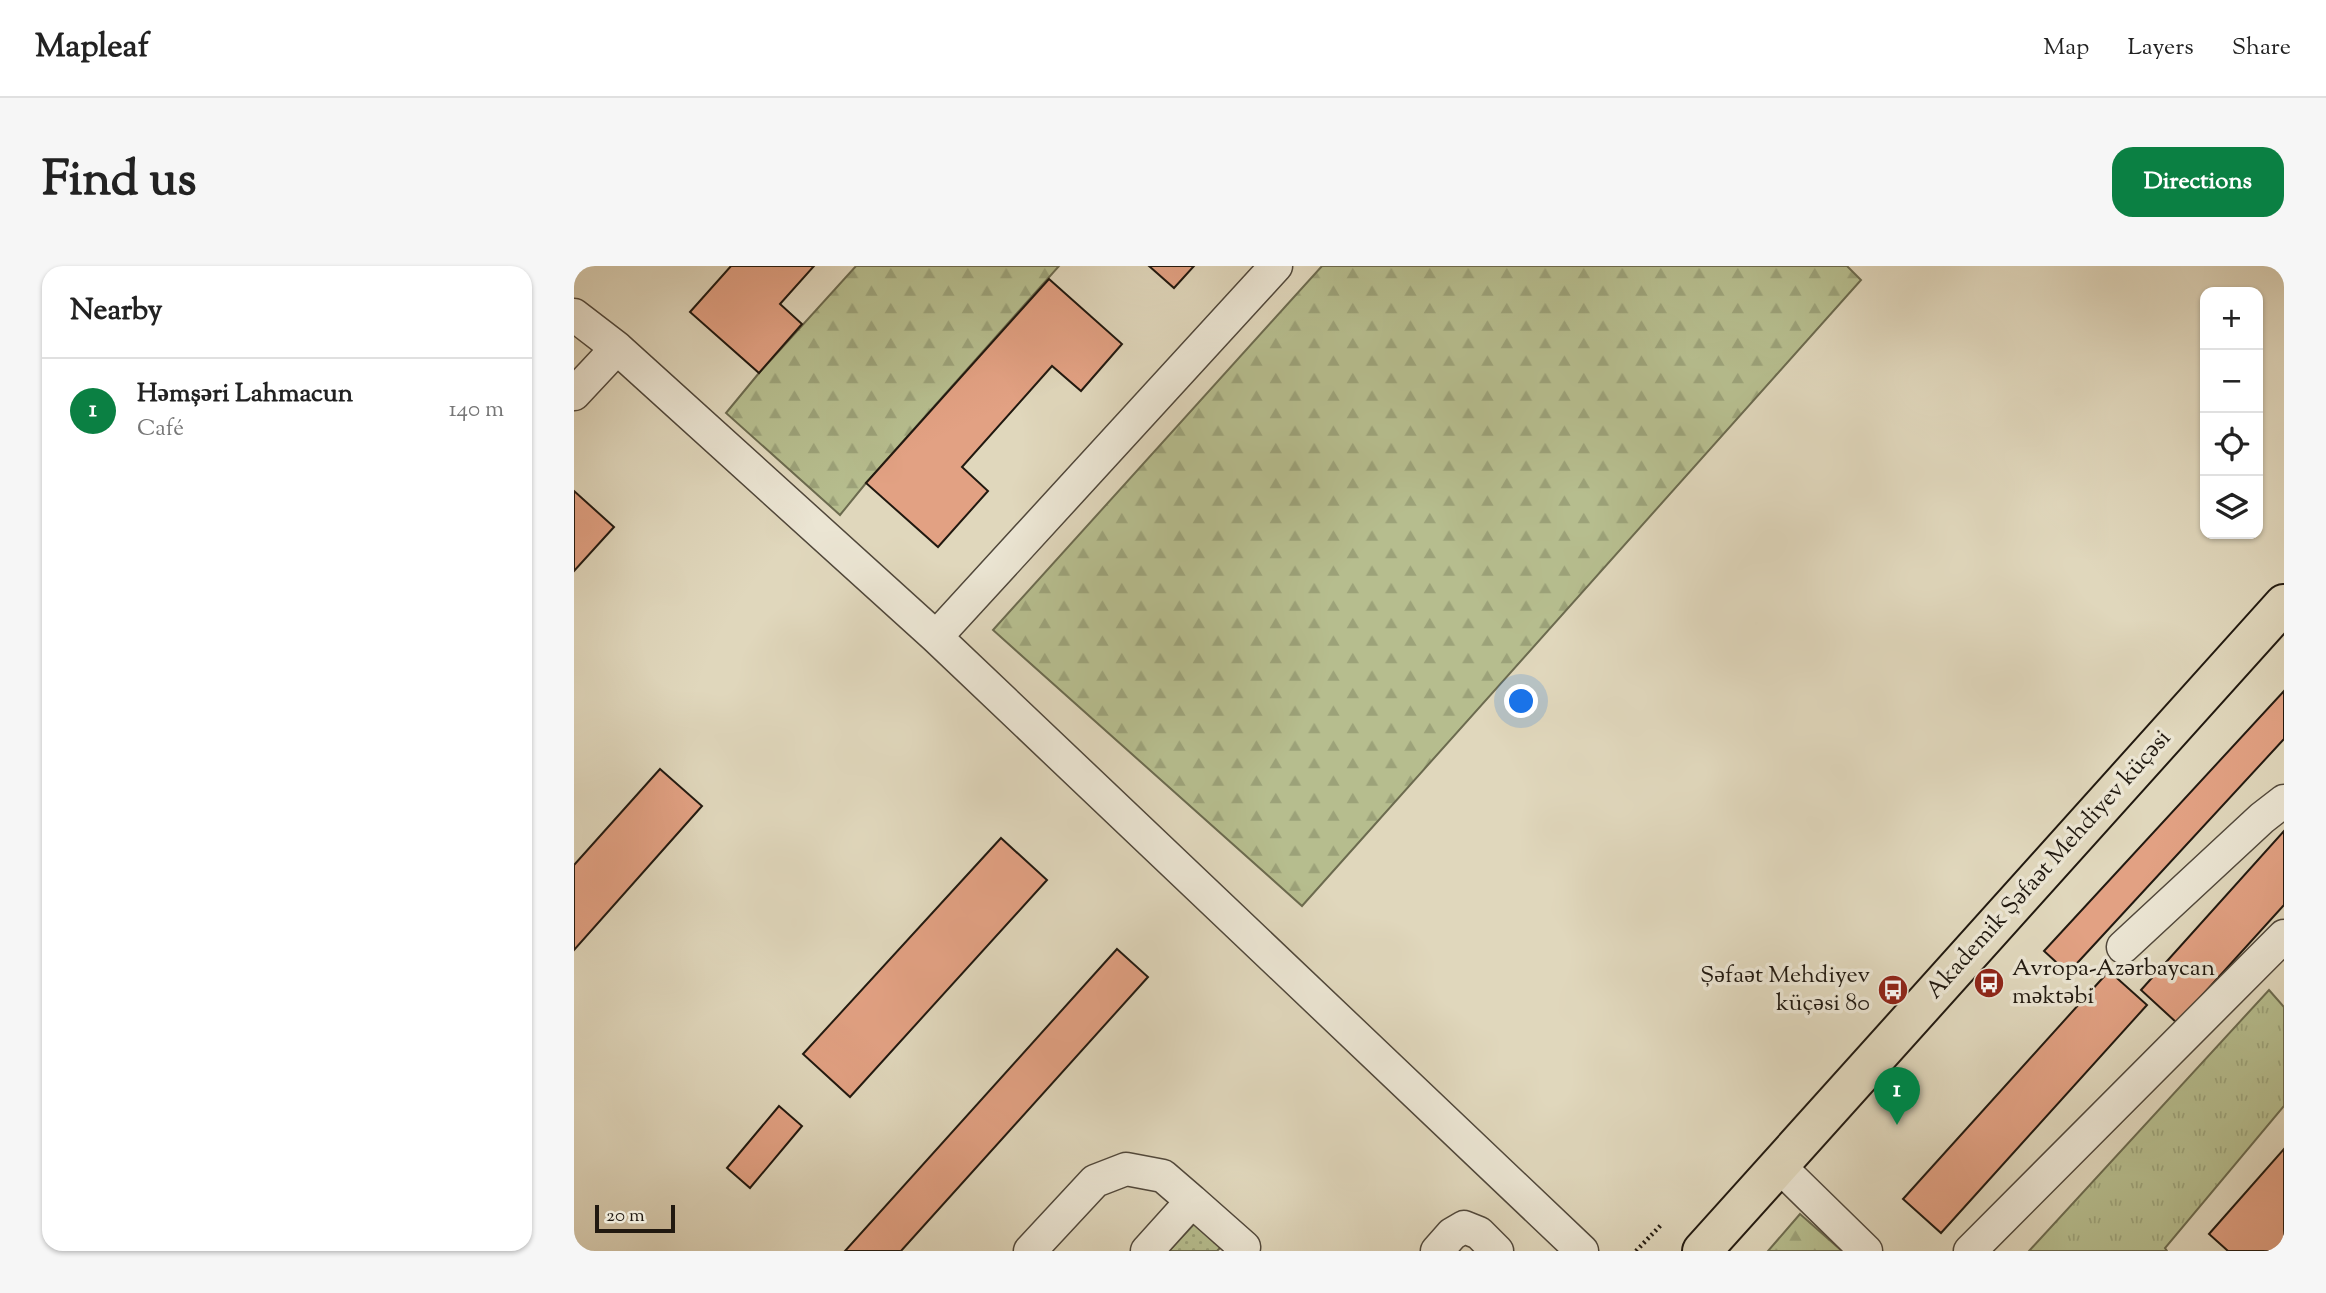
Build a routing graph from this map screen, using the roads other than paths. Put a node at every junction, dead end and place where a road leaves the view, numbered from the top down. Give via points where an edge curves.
1 (1276, 266) edge
2 (574, 315) edge
3 (617, 348) junction
4 (574, 394) edge
5 (2284, 604) edge
6 (936, 637) junction
7 (2284, 801) edge
8 (2284, 936) edge
9 (2123, 947) dead end
10 (1778, 1166) junction
11 (1192, 1201) junction
12 (1244, 1250) edge
13 (1030, 1251) edge
14 (1147, 1251) edge
15 (1437, 1251) edge
16 (1497, 1251) edge
17 (1583, 1251) edge
18 (1702, 1251) edge
19 (1866, 1251) edge
20 (1970, 1251) edge

1 - 6 lane
2 - 3 lane
3 - 4 lane
3 - 6 lane
5 - 10 main road, Akademik Şəfaət Mehdiyev küçəsi
6 - 17 lane
7 - 9 lane
8 - 20 lane
10 - 18 main road, Akademik Şəfaət Mehdiyev küçəsi
10 - 19 lane
11 - 12 lane
11 - 13 lane via 1163,1176 1126,1169 1095,1181
11 - 14 lane
15 - 16 lane via 1464,1227 1479,1233

